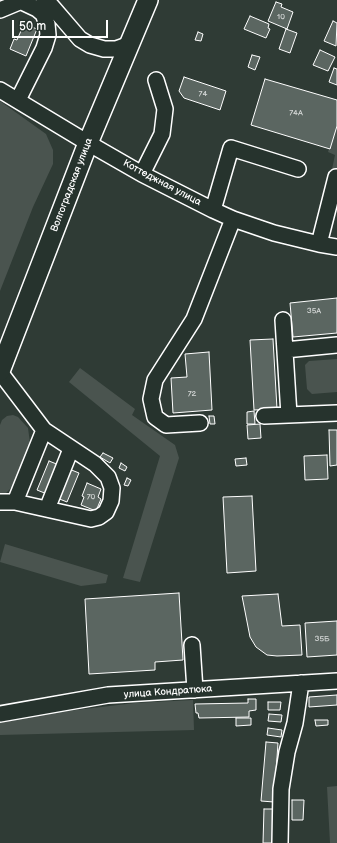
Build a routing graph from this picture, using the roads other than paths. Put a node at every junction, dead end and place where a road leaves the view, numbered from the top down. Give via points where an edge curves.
1 (44, 0) edge
2 (148, 0) edge
3 (22, 1) edge
4 (0, 10) edge
5 (130, 44) junction
6 (156, 80) dead end
7 (0, 90) edge
8 (18, 100) junction
9 (88, 144) junction
10 (298, 169) dead end
11 (142, 174) junction
12 (336, 177) edge
13 (212, 210) junction
14 (233, 219) junction
15 (319, 244) junction
16 (337, 247) edge
17 (283, 320) dead end
18 (337, 345) edge
19 (285, 350) junction
20 (0, 372) edge
21 (337, 413) edge
22 (289, 415) junction
23 (264, 416) dead end
24 (200, 422) dead end
25 (44, 430) junction
26 (71, 449) junction
27 (0, 502) edge
28 (15, 502) junction
29 (47, 509) junction
30 (192, 646) dead end
31 (337, 681) edge
32 (301, 683) junction
33 (194, 690) junction
34 (0, 714) edge
35 (280, 843) edge

1 - 5 street via 80,39 90,45 116,49
2 - 5 main road, Волгоградская улица
3 - 4 street
3 - 8 street via 43,14 48,35
5 - 9 main road, Волгоградская улица
6 - 11 street via 165,109 162,134
7 - 8 street, Коттеджная улица
8 - 9 street, Коттеджная улица
9 - 11 street, Коттеджная улица
9 - 20 main road, Волгоградская улица
10 - 13 street via 231,148
11 - 13 street, Коттеджная улица
12 - 15 street
13 - 14 street, Коттеджная улица
14 - 15 street, Коттеджная улица via 274,234
14 - 24 street via 194,319 155,380 151,400 155,417 166,425
15 - 16 street, Коттеджная улица
17 - 19 street
18 - 19 street
19 - 22 street
20 - 25 street
21 - 22 street
22 - 23 street
25 - 26 street
25 - 28 street
26 - 29 street
26 - 29 street via 95,464 108,477 112,488 111,501 106,512 91,519
27 - 28 street
28 - 29 street
30 - 33 street
31 - 32 street, улица Кондратюка
32 - 33 street, улица Кондратюка
32 - 35 street via 281,789
33 - 34 street, улица Кондратюка via 108,696

